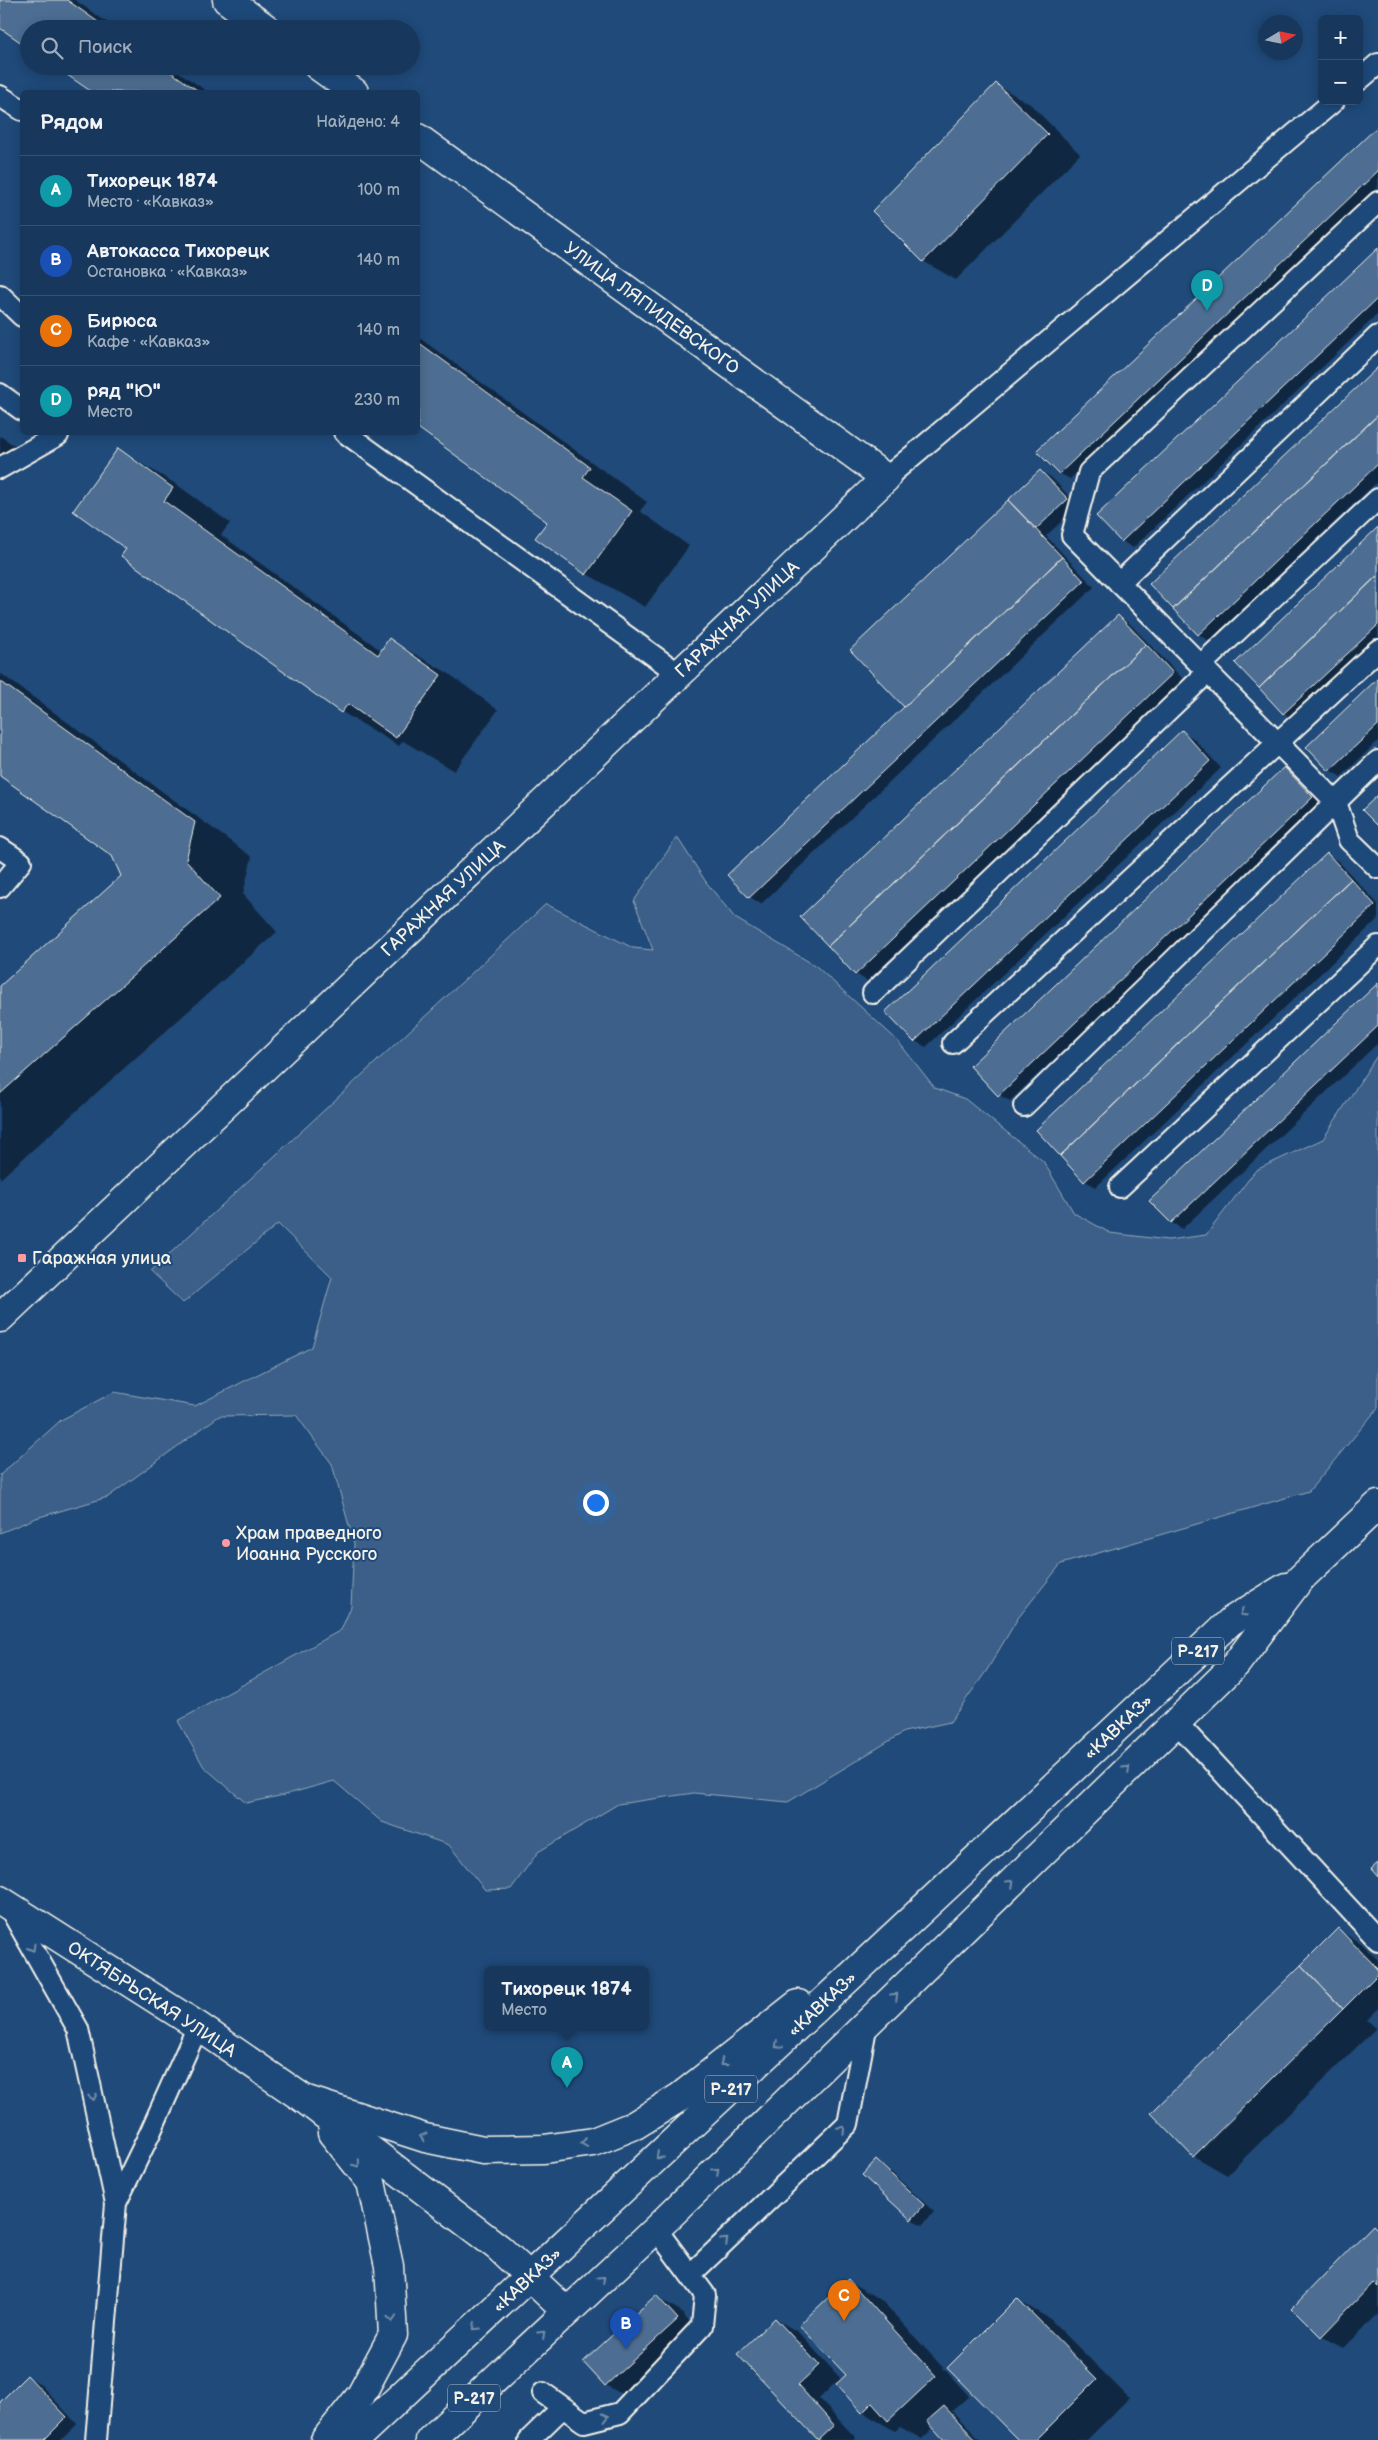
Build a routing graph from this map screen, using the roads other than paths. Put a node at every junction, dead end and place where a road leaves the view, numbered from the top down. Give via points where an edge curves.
1 (227, 0) edge
2 (255, 20) edge
3 (1378, 64) edge
4 (330, 75) edge
5 (1363, 77) edge
6 (351, 90) edge
7 (0, 96) edge
8 (1329, 105) edge
9 (20, 109) edge
10 (420, 139) edge
11 (1378, 202) edge
12 (0, 295) edge
13 (20, 314) edge
14 (1378, 336) edge
15 (0, 394) edge
16 (20, 409) edge
17 (55, 435) edge
18 (348, 435) edge
19 (0, 468) edge
20 (886, 478) junction
21 (1378, 499) edge
22 (1119, 583) junction
23 (1378, 650) edge
24 (1205, 669) junction
25 (679, 674) junction
26 (1278, 744) junction
27 (1378, 762) edge
28 (1336, 802) junction
29 (0, 848) edge
30 (1378, 868) edge
31 (0, 887) edge
32 (1378, 946) edge
33 (873, 993) dead end
34 (953, 1043) dead end
35 (1024, 1106) dead end
36 (1120, 1187) dead end
37 (0, 1318) edge
38 (1378, 1505) edge
39 (1300, 1578) junction
40 (1176, 1722) junction
41 (1107, 1737) junction
42 (4, 1903) edge
43 (1378, 1940) edge
44 (867, 2023) junction
45 (198, 2026) junction
46 (304, 2099) junction
47 (116, 2203) junction
48 (656, 2229) junction
49 (690, 2275) junction
50 (530, 2278) junction
51 (566, 2311) junction
52 (543, 2393) dead end
53 (563, 2407) junction
54 (96, 2440) edge
55 (325, 2440) edge
56 (354, 2440) edge
57 (430, 2440) edge
58 (529, 2440) edge

1 - 2 main road
3 - 5 lane
4 - 6 main road
7 - 9 lane
8 - 20 lane
10 - 20 main road, УЛИЦА ЛЯПИДЕВСКОГО
11 - 22 lane via 1089,472 1072,535
12 - 13 lane
14 - 22 lane
15 - 16 lane
17 - 19 lane
18 - 25 lane
20 - 25 main road, ГАРАЖНАЯ УЛИЦА
21 - 24 lane
22 - 24 lane
23 - 26 lane
24 - 26 lane
24 - 33 lane
25 - 37 main road, ГАРАЖНАЯ УЛИЦА
26 - 28 lane
26 - 34 lane
27 - 28 lane
28 - 30 lane via 1349,840
28 - 35 lane
29 - 31 lane via 20,862
32 - 36 lane
38 - 39 main road, «КАВКАЗ» / Р-217
39 - 40 main road, «КАВКАЗ» / Р-217 via 1236,1664
39 -> 41 main road, «КАВКАЗ» / Р-217 via 1231,1621
40 - 43 lane
44 -> 40 main road, «КАВКАЗ» / Р-217
41 -> 46 main road via 802,2001 680,2096 635,2124 593,2142 544,2149 483,2150 425,2138
41 -> 50 main road, «КАВКАЗ» / Р-217
42 - 45 main road, ОКТЯБРЬСКАЯ УЛИЦА
42 -> 47 lane via 78,2029
48 -> 44 main road, «КАВКАЗ» / Р-217
49 -> 44 lane via 848,2124
45 - 46 main road, ОКТЯБРЬСКАЯ УЛИЦА
45 - 47 lane
46 - 50 main road via 499,2248
46 -> 55 main road via 371,2182 389,2266 393,2335 361,2395
47 - 54 lane
48 - 49 lane
51 -> 48 main road, «КАВКАЗ» / Р-217
53 -> 49 lane via 584,2422 620,2413 702,2326 705,2295
50 - 51 main road
50 -> 56 main road, «КАВКАЗ» / Р-217
57 -> 51 main road, «КАВКАЗ» / Р-217
52 - 53 lane
53 - 58 lane

